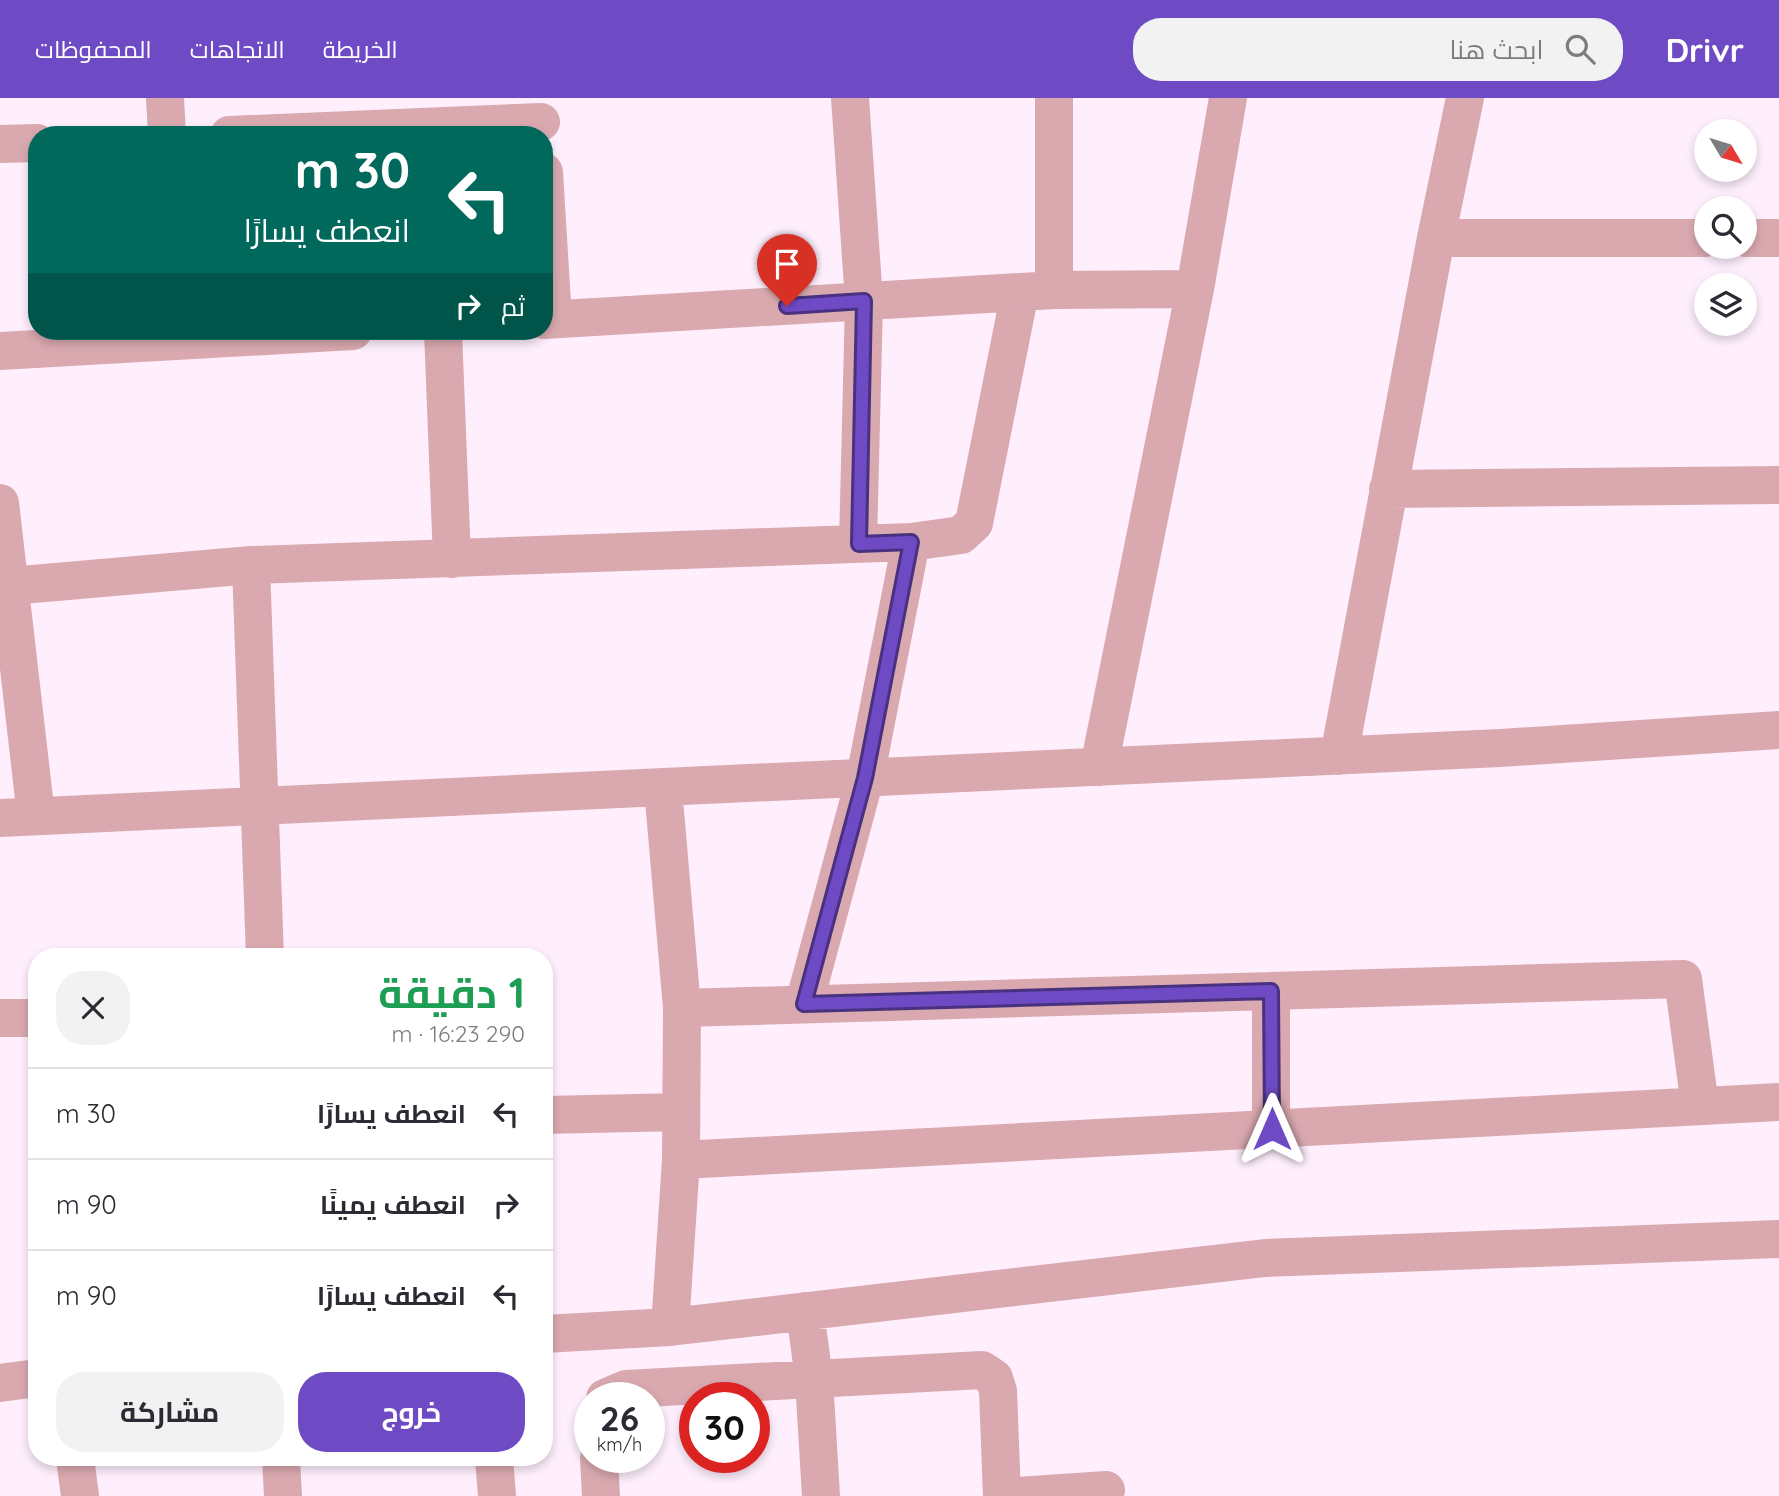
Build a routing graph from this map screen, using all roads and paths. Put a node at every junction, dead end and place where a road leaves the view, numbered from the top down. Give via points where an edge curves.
1 (166, 98) edge
2 (850, 98) edge
3 (1054, 98) edge
4 (1228, 98) edge
5 (1465, 98) edge
6 (541, 118) edge
7 (167, 126) edge
8 (394, 126) edge
9 (28, 143) edge
10 (0, 144) edge
11 (1436, 237) junction
12 (1694, 238) edge
13 (1757, 238) edge
14 (1779, 238) edge
15 (1195, 289) junction
16 (1037, 291) junction
17 (864, 301) junction
18 (553, 320) edge
19 (194, 340) edge
20 (443, 340) edge
21 (0, 351) edge
22 (1779, 485) edge
23 (1388, 489) junction
24 (0, 503) edge
25 (911, 542) junction
26 (859, 544) junction
27 (452, 559) junction
28 (251, 565) junction
29 (10, 586) junction
30 (7, 625) edge
31 (1779, 730) edge
32 (1339, 755) junction
33 (1099, 767) junction
34 (865, 778) junction
35 (663, 788) junction
36 (261, 807) junction
37 (18, 817) edge
38 (265, 948) edge
39 (1271, 991) junction
40 (804, 1004) junction
41 (682, 1008) junction
42 (0, 1018) edge
43 (28, 1018) edge
44 (1779, 1102) edge
45 (1700, 1106) junction
46 (681, 1112) junction
47 (553, 1115) edge
48 (1272, 1129) junction
49 (681, 1160) junction
50 (1779, 1239) edge
51 (805, 1311) junction
52 (670, 1327) junction
53 (553, 1334) edge
54 (28, 1379) edge
55 (814, 1379) junction
56 (0, 1383) edge
57 (665, 1387) edge
58 (76, 1466) edge
59 (281, 1466) edge
60 (495, 1466) edge
61 (600, 1473) edge
62 (1105, 1490) dead end
63 (80, 1496) edge
64 (283, 1496) edge
65 (497, 1496) edge
66 (601, 1496) edge
67 (821, 1496) edge
68 (1002, 1496) edge
69 (1016, 1496) edge

1 - 7 street
2 - 17 street
3 - 16 street
4 - 15 street
5 - 11 street
6 - 8 street
9 - 10 street
11 - 12 street
11 - 23 street
13 - 14 street
15 - 16 street
15 - 33 street
16 - 17 street
16 - 25 street via 974,523 961,535
17 - 18 street
17 - 26 street
19 - 21 street
20 - 27 street
22 - 23 street
23 - 32 street
24 - 29 street
25 - 26 street
25 - 34 street
26 - 27 street
27 - 28 street
28 - 29 street
28 - 36 street
29 - 30 street
30 - 37 street
31 - 32 street
32 - 33 street
33 - 34 street
34 - 35 street
34 - 40 street
35 - 36 street
35 - 41 street
36 - 37 street
36 - 38 street
39 - 40 street
39 - 45 street via 1682,979
39 - 48 street
40 - 41 street
41 - 46 street
42 - 43 street
44 - 45 street
45 - 48 street
46 - 47 street
46 - 49 street
48 - 49 street
49 - 52 street
50 - 51 street via 1265,1258
51 - 52 street
51 - 55 street
52 - 53 street
54 - 56 street
55 - 57 street
55 - 67 street
55 - 68 street via 982,1370 994,1378 998,1391
58 - 63 street
59 - 64 street
60 - 65 street
61 - 66 street
62 - 69 street

